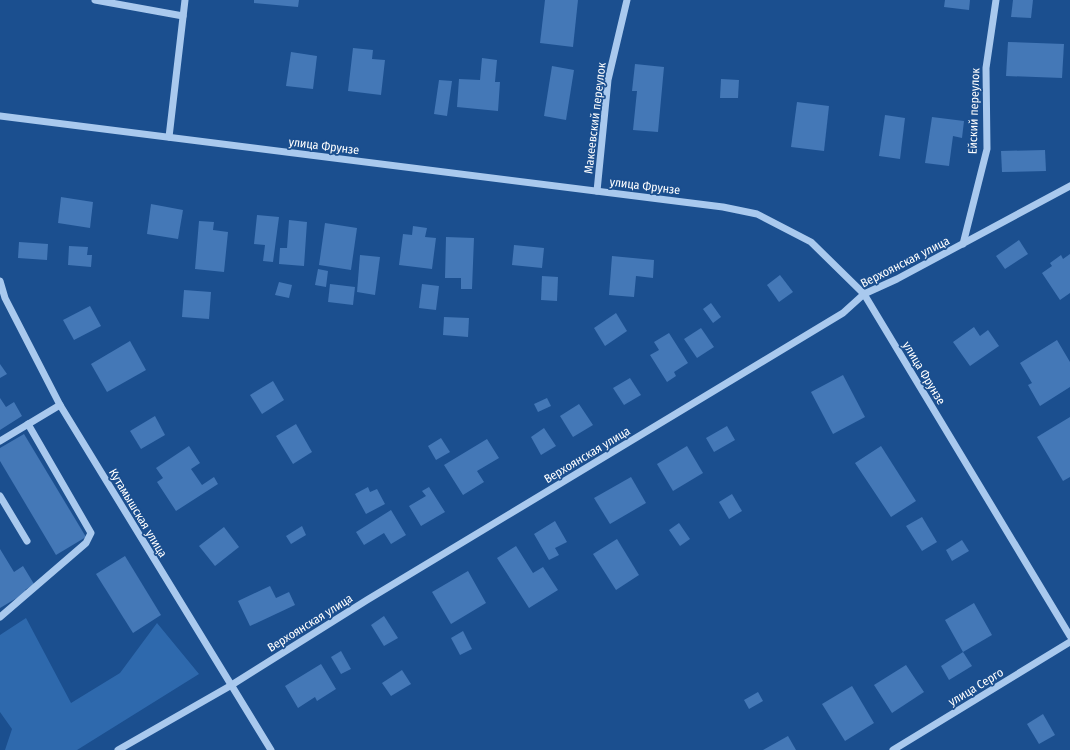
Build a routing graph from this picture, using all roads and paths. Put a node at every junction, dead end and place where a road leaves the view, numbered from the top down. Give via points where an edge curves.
1 (95, 0) edge
2 (185, 0) edge
3 (627, 0) edge
4 (996, 0) edge
5 (183, 16) junction
6 (0, 116) edge
7 (169, 137) junction
8 (1070, 186) edge
9 (597, 191) junction
10 (963, 244) junction
11 (0, 281) edge
12 (864, 294) junction
13 (3, 299) edge
14 (60, 405) junction
15 (28, 424) junction
16 (0, 441) edge
17 (0, 496) edge
18 (27, 541) dead end
19 (0, 618) edge
20 (1070, 636) edge
21 (1070, 642) edge
22 (230, 686) junction
23 (118, 750) edge
24 (271, 750) edge
25 (893, 750) edge

1 - 5 street
2 - 5 street
3 - 9 street, Макеевский переулок via 608,80
4 - 10 street, Ейский переулок via 986,68 987,149
5 - 7 street
6 - 7 street, улица Фрунзе
7 - 9 street, улица Фрунзе
8 - 10 street, Верхоянская улица
9 - 12 street, улица Фрунзе via 723,207 757,214 811,242
10 - 12 street, Верхоянская улица
11 - 13 street, Кутамышская улица
12 - 20 street, улица Фрунзе
12 - 22 street, Верхоянская улица via 843,312 367,600
13 - 14 street, Кутамышская улица
14 - 15 street
14 - 22 street, Кутамышская улица
15 - 16 street
15 - 19 street via 92,533 86,543
17 - 18 street
21 - 25 street, улица Серго
22 - 23 street, Верхоянская улица
22 - 24 street, Кутамышская улица

